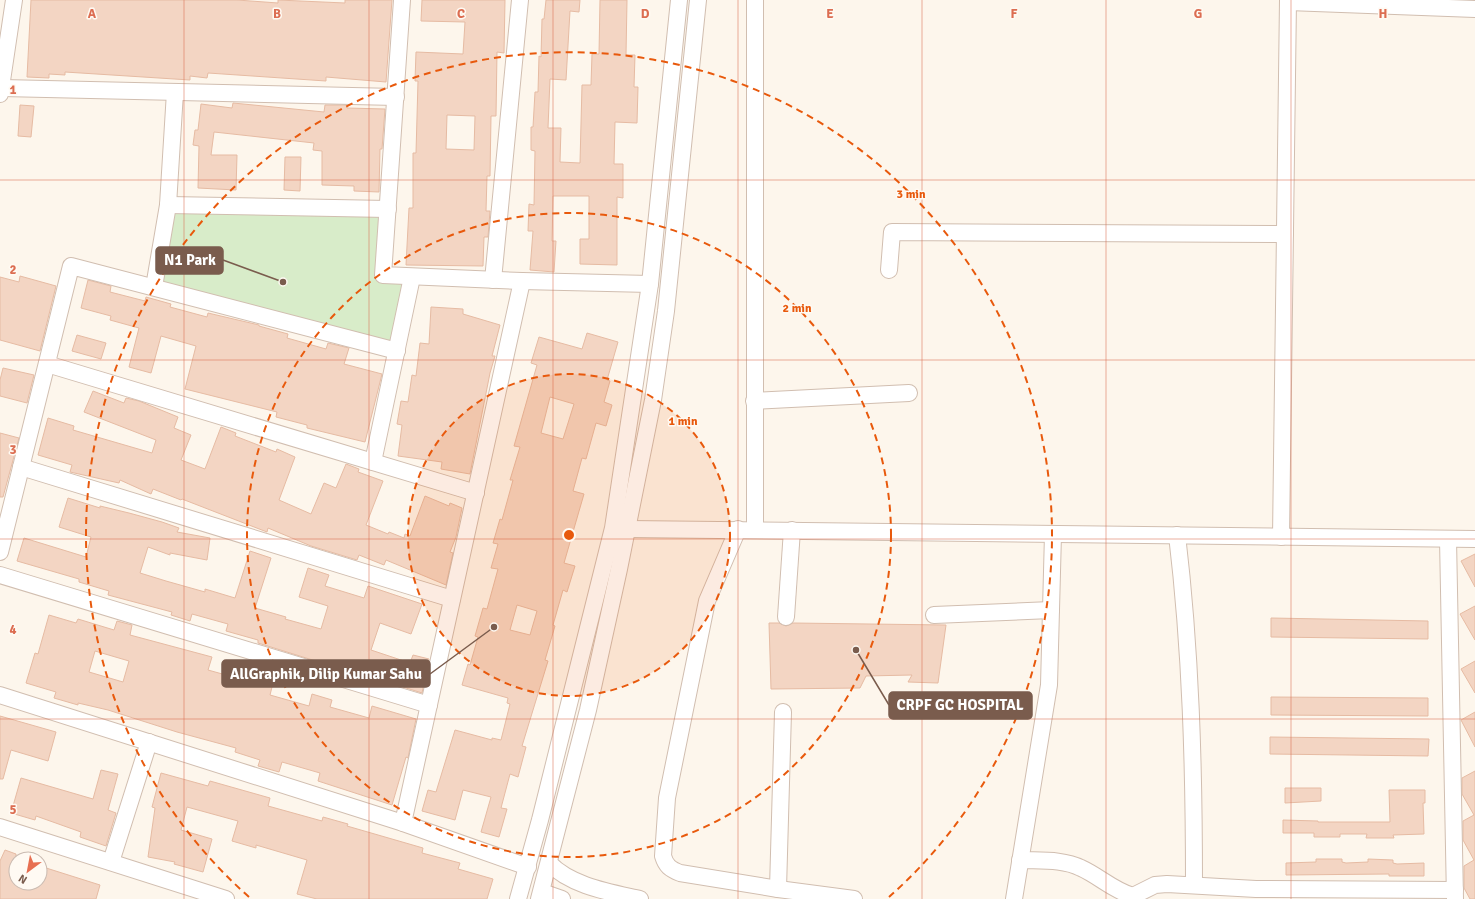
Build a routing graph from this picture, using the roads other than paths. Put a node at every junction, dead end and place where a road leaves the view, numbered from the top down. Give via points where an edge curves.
1 (14, 0) edge
2 (402, 0) edge
3 (520, 0) edge
4 (679, 0) edge
5 (698, 0) edge
6 (755, 0) edge
7 (1288, 1) edge
8 (1475, 9) edge
9 (1, 91) edge
10 (175, 92) junction
11 (396, 97) junction
12 (168, 205) junction
13 (388, 209) junction
14 (1285, 234) junction
15 (889, 270) dead end
16 (412, 277) junction
17 (493, 280) junction
18 (522, 281) junction
19 (650, 284) junction
20 (154, 287) junction
21 (397, 351) junction
22 (47, 364) junction
23 (909, 393) dead end
24 (754, 401) junction
25 (373, 462) junction
26 (21, 467) junction
27 (476, 493) junction
28 (628, 529) junction
29 (738, 529) junction
30 (755, 530) junction
31 (792, 530) junction
32 (1053, 534) junction
33 (1177, 535) junction
34 (1281, 537) junction
35 (1448, 539) junction
36 (1475, 539) edge
37 (0, 552) edge
38 (0, 575) edge
39 (452, 599) junction
40 (1051, 610) junction
41 (934, 615) dead end
42 (786, 617) dead end
43 (0, 695) edge
44 (429, 705) junction
45 (783, 712) dead end
46 (149, 742) junction
47 (550, 783) junction
48 (568, 787) junction
49 (403, 823) junction
50 (0, 827) edge
51 (1020, 860) junction
52 (111, 862) junction
53 (549, 863) junction
54 (528, 866) junction
55 (1194, 885) junction
56 (778, 889) junction
57 (1455, 894) edge
58 (540, 896) edge
59 (226, 899) edge
60 (518, 899) edge
61 (562, 899) edge
62 (640, 899) edge
63 (854, 899) edge
64 (1014, 899) edge

1 - 9 street
2 - 11 street
3 - 17 street
4 - 19 street
5 - 28 street via 666,310 653,400
6 - 24 street
7 - 8 street
7 - 14 street
9 - 10 street
10 - 11 street
10 - 12 street
11 - 13 street
12 - 13 street
12 - 20 street
13 - 16 street via 383,275
14 - 15 street via 892,232
14 - 34 street
16 - 17 street
16 - 21 street
17 - 18 street
18 - 19 street
18 - 27 street
19 - 47 street via 613,528
20 - 21 street
20 - 22 street via 71,266
21 - 25 street
22 - 25 street
22 - 26 street
23 - 24 street
24 - 30 street
25 - 27 street
26 - 37 street
26 - 39 street
27 - 39 street
28 - 29 street
28 - 48 street via 590,702
29 - 30 street
29 - 56 street via 707,601 666,798 663,856 671,869 680,873
30 - 31 street
31 - 32 street
31 - 42 street
32 - 33 street
32 - 40 street
33 - 34 street
33 - 55 street via 1185,605 1194,786
34 - 35 street
35 - 36 street
35 - 57 street
38 - 44 street
39 - 44 street
40 - 41 street
40 - 51 street via 1048,685
43 - 46 street
44 - 49 street
45 - 56 street
46 - 49 street
46 - 52 street
47 - 48 street
47 - 54 street
48 - 53 street
49 - 54 street
50 - 52 street
51 - 55 street via 1059,862 1081,867 1133,896 1155,885
51 - 64 street
52 - 59 street
53 - 58 street
53 - 62 street via 570,878 607,892
54 - 60 street
55 - 57 street
56 - 63 street
58 - 61 street

